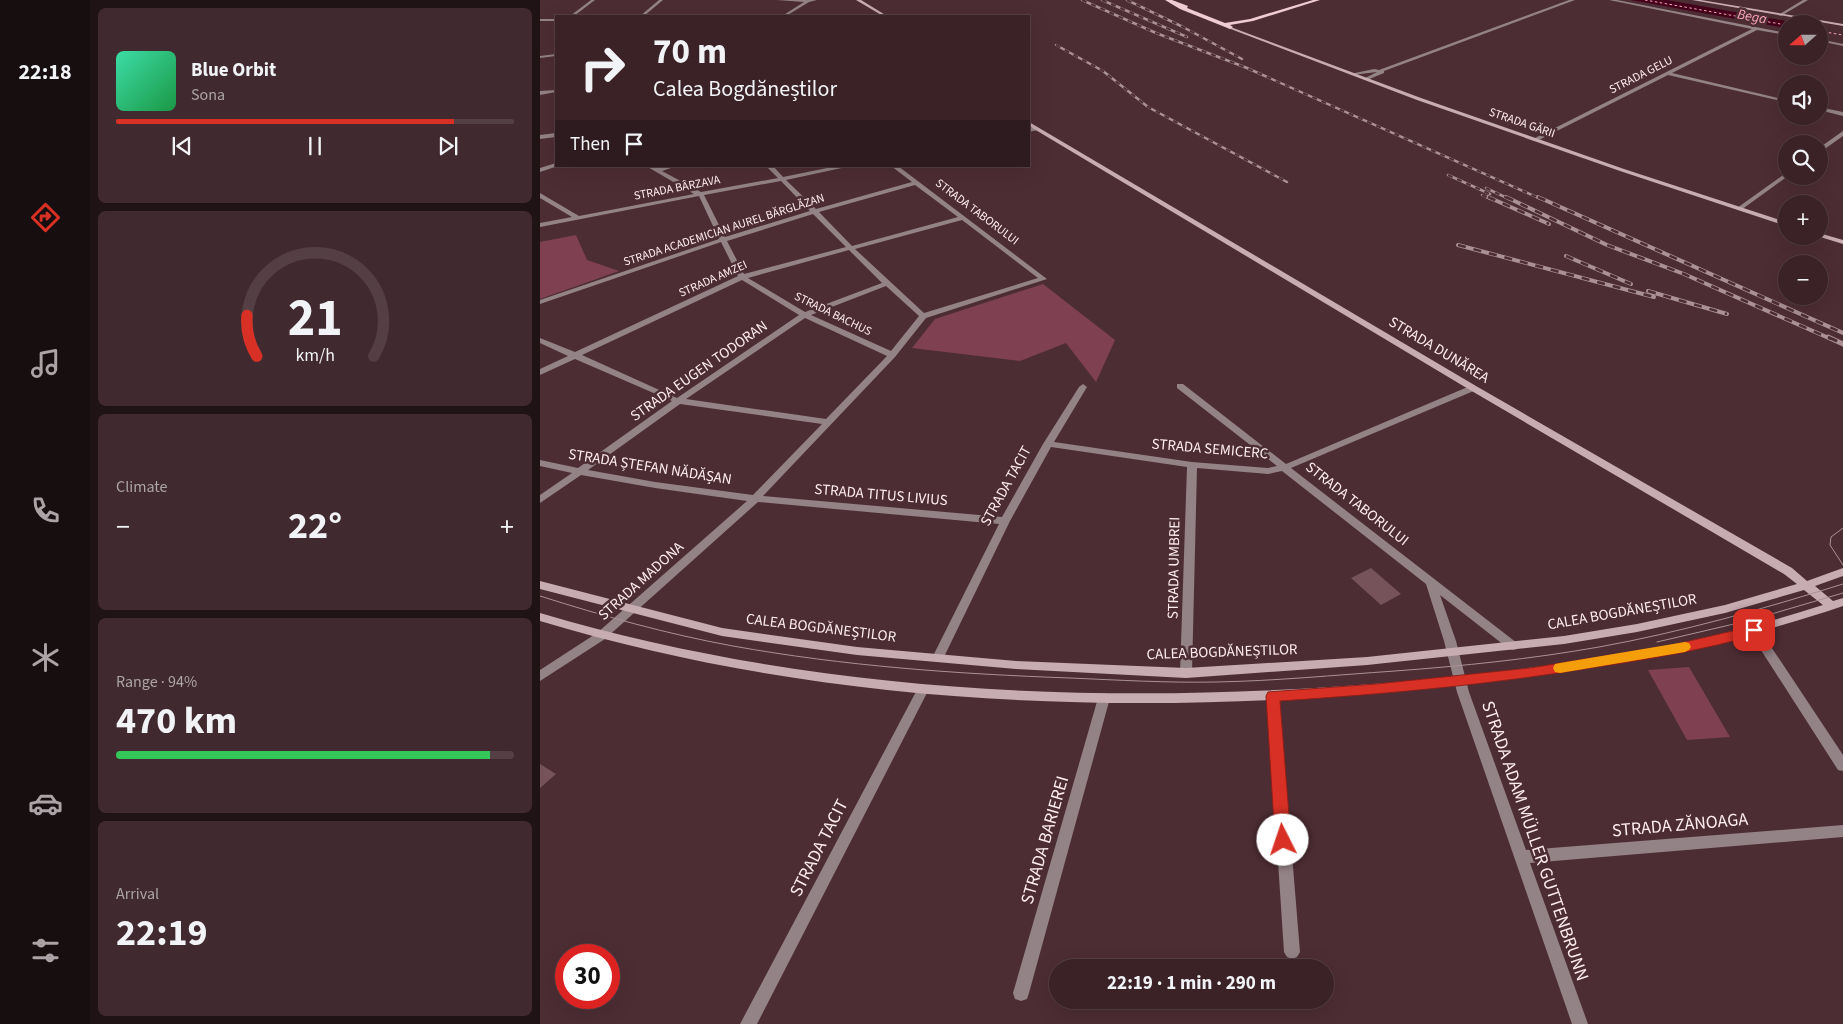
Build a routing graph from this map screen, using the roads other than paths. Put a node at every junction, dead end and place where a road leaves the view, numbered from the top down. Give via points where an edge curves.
1 (593, 0) edge
2 (661, 0) edge
3 (779, 0) edge
4 (815, 0) edge
5 (858, 0) edge
6 (1167, 0) edge
7 (1318, 0) edge
8 (1573, 0) edge
9 (1611, 0) edge
10 (1694, 0) edge
11 (1806, 0) edge
12 (808, 1) edge
13 (573, 15) edge
14 (643, 15) edge
15 (786, 15) edge
16 (884, 15) edge
17 (1780, 15) joint
18 (540, 20) edge
19 (555, 20) edge
20 (1828, 23) edge
21 (1229, 25) junction
22 (1843, 25) edge
23 (1757, 28) junction
24 (1778, 32) edge
25 (1828, 42) edge
26 (1843, 45) edge
27 (555, 55) edge
28 (540, 56) edge
29 (1380, 71) junction
30 (1666, 73) junction
31 (1352, 74) junction
32 (1365, 79) junction
33 (555, 91) edge
34 (540, 93) edge
35 (1778, 99) edge
36 (1828, 111) edge
37 (1843, 114) edge
38 (1032, 129) edge
39 (1843, 133) edge
40 (555, 135) edge
41 (540, 137) edge
42 (1535, 140) junction
43 (1828, 144) edge
44 (555, 165) edge
45 (651, 167) edge
46 (670, 167) edge
47 (770, 167) edge
48 (843, 167) edge
49 (895, 167) edge
50 (540, 170) edge
51 (656, 170) junction
52 (783, 180) junction
53 (1778, 181) edge
54 (916, 183) junction
55 (701, 194) junction
56 (540, 195) edge
57 (1739, 209) junction
58 (813, 212) junction
59 (578, 218) junction
60 (963, 218) junction
61 (1778, 221) edge
62 (540, 225) edge
63 (1828, 237) edge
64 (722, 240) junction
65 (1843, 242) edge
66 (852, 247) junction
67 (742, 277) junction
68 (885, 284) junction
69 (540, 302) edge
70 (804, 315) junction
71 (923, 316) junction
72 (540, 340) edge
73 (892, 355) junction
74 (575, 357) junction
75 (540, 372) edge
76 (1180, 386) dead end
77 (1083, 387) dead end
78 (1473, 388) junction
79 (678, 401) junction
80 (830, 422) junction
81 (1048, 444) junction
82 (540, 463) edge
83 (1192, 465) junction
84 (1286, 467) junction
85 (579, 472) junction
86 (755, 499) junction
87 (540, 500) edge
88 (1005, 521) junction
89 (1843, 572) edge
90 (1431, 584) junction
91 (540, 585) edge
92 (1808, 585) junction
93 (1837, 604) edge
94 (632, 610) junction
95 (540, 617) edge
96 (1754, 630) junction
97 (602, 636) junction
98 (1513, 646) junction
99 (1453, 653) junction
100 (938, 658) junction
101 (1186, 673) junction
102 (540, 676) edge
103 (1460, 680) junction
104 (923, 689) junction
105 (1273, 696) junction
106 (1104, 698) junction
107 (1843, 766) edge
108 (1843, 832) edge
109 (1521, 857) junction
110 (1292, 952) dead end
111 (1021, 993) dead end
112 (748, 1024) edge
113 (1580, 1024) edge

1 - 13 street
2 - 14 street
3 - 12 street
4 - 12 street
5 - 16 main road
6 - 21 main road, STRADA GĂRII
7 - 21 main road
8 - 29 street
9 - 23 street
10 - 17 main road
11 - 17 street
12 - 15 street
18 - 19 street
20 - 22 main road
21 - 31 main road, STRADA GĂRII
23 - 24 street
23 - 30 street, STRADA GELU
25 - 26 street
27 - 28 street
29 - 31 street
29 - 32 street
30 - 35 street
30 - 42 street, STRADA GELU
31 - 32 main road, STRADA GĂRII
32 - 42 main road, STRADA GĂRII
33 - 34 street
36 - 37 street
38 - 78 main road, STRADA DUNĂREA
39 - 43 street
40 - 41 street
42 - 57 main road, STRADA GĂRII
44 - 50 street
45 - 51 street
46 - 51 street
47 - 52 street
48 - 52 street, STRADA BÂRZAVA
49 - 54 street, STRADA TABORULUI
51 - 55 street
52 - 55 street, STRADA BÂRZAVA
52 - 58 street
53 - 57 street
54 - 58 street, STRADA ACADEMICIAN AUREL BĂRGLĂZAN
54 - 60 street, STRADA TABORULUI
55 - 59 street, STRADA BÂRZAVA
55 - 64 street
56 - 59 street
57 - 61 main road, STRADA GĂRII
58 - 64 street, STRADA ACADEMICIAN AUREL BĂRGLĂZAN
58 - 66 street
59 - 62 street, STRADA BÂRZAVA
60 - 66 street, STRADA AMZEI
60 - 71 street, STRADA TABORULUI via 1043,279
63 - 65 main road
64 - 67 street
64 - 69 street, STRADA ACADEMICIAN AUREL BĂRGLĂZAN
66 - 67 street, STRADA AMZEI
66 - 68 street
67 - 70 street, STRADA BACHUS
67 - 74 street, STRADA AMZEI
68 - 70 street, STRADA EUGEN TODORAN
68 - 71 street
70 - 73 street, STRADA BACHUS
70 - 79 street, STRADA EUGEN TODORAN
71 - 73 street, STRADA MADONA
72 - 74 street
73 - 80 street, STRADA MADONA
74 - 75 street, STRADA AMZEI
74 - 79 street
76 - 84 street, STRADA TABORULUI
77 - 81 street, STRADA TACIT
78 - 84 street, STRADA SEMICERC
78 - 92 main road, STRADA DUNĂREA
79 - 80 street
79 - 85 street, STRADA EUGEN TODORAN
80 - 86 street, STRADA MADONA
81 - 83 street, STRADA SEMICERC
81 - 88 street, STRADA TACIT
82 - 85 street, STRADA ȘTEFAN NĂDĂȘAN
83 - 84 street, STRADA SEMICERC via 1268,471
83 - 101 street, STRADA UMBREI
84 - 90 street, STRADA TABORULUI via 1419,571
85 - 86 street, STRADA ȘTEFAN NĂDĂȘAN
85 - 87 street, STRADA EUGEN TODORAN
86 - 88 street, STRADA TITUS LIVIUS
86 - 94 street, STRADA MADONA
88 - 100 street, STRADA TACIT
89 - 92 main road, CALEA BOGDĂNEȘTILOR
90 - 98 street, STRADA TABORULUI
90 - 99 street, STRADA ADAM MÜLLER GUTTENBRUNN
91 - 94 main road, CALEA BOGDĂNEȘTILOR
92 - 93 main road, STRADA DUNĂREA
92 - 98 main road, CALEA BOGDĂNEȘTILOR via 1678,620
93 - 96 main road
94 - 97 street, STRADA MADONA
94 - 100 main road, CALEA BOGDĂNEȘTILOR via 722,632 857,652
95 - 97 main road
96 - 103 main road via 1672,650 1530,673
96 - 107 street
97 - 102 street, STRADA MADONA
97 - 104 main road via 721,661
98 - 99 main road, CALEA BOGDĂNEȘTILOR
99 - 101 main road, CALEA BOGDĂNEȘTILOR
99 - 103 street, STRADA ADAM MÜLLER GUTTENBRUNN
100 - 101 main road, CALEA BOGDĂNEȘTILOR
103 - 105 main road
103 - 109 street, STRADA ADAM MÜLLER GUTTENBRUNN
104 - 106 main road
104 - 112 street, STRADA TACIT
105 - 106 main road
105 - 110 street
106 - 111 street, STRADA BARIEREI
108 - 109 street, STRADA ZĂNOAGA
109 - 113 street, STRADA ADAM MÜLLER GUTTENBRUNN

